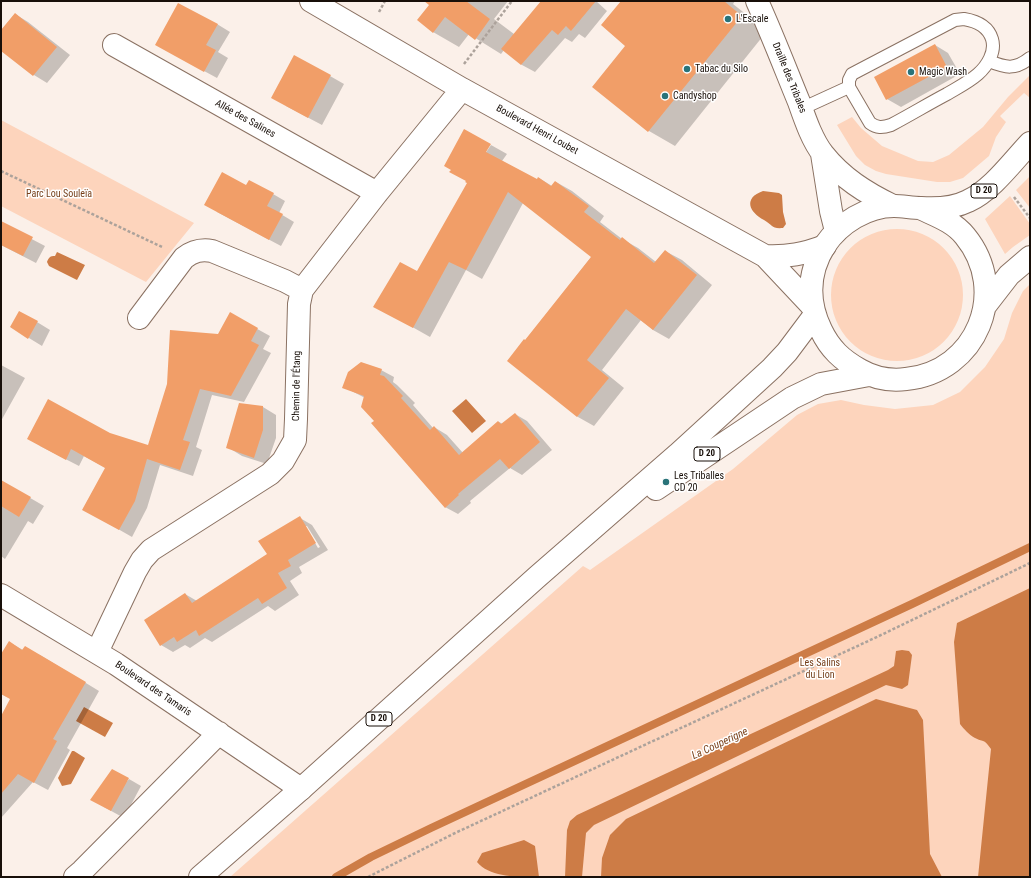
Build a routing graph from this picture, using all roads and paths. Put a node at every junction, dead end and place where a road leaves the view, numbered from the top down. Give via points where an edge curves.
1 (311, 1) edge
2 (385, 1) edge
3 (512, 1) edge
4 (757, 1) edge
5 (376, 18) dead end
6 (114, 45) dead end
7 (1030, 58) edge
8 (989, 61) junction
9 (461, 79) junction
10 (849, 87) junction
11 (801, 109) junction
12 (1030, 143) edge
13 (822, 154) junction
14 (1, 171) edge
15 (377, 193) junction
16 (1013, 195) dead end
17 (893, 206) junction
18 (922, 209) junction
19 (1030, 218) edge
20 (830, 239) junction
21 (765, 256) junction
22 (1030, 257) edge
23 (184, 258) junction
24 (302, 290) junction
25 (985, 306) junction
26 (813, 311) junction
27 (139, 318) dead end
28 (869, 375) junction
29 (558, 559) junction
30 (1030, 563) edge
31 (2, 599) edge
32 (96, 652) junction
33 (219, 733) junction
34 (301, 789) junction
35 (75, 877) edge
36 (200, 877) edge
37 (368, 877) edge

1 - 9 street, Boulevard Henri Loubet
2 - 5 path
3 - 9 path
4 - 11 street, Draille des Tribales
6 - 15 street, Allée des Salines
7 - 8 lane via 1011,67
8 - 10 lane via 971,80 883,128 870,123
8 - 10 lane via 993,42 990,33 973,21 955,20 852,74
9 - 15 street, Chemin de l'Étang
9 - 21 street, Boulevard Henri Loubet
10 - 11 lane
11 - 13 street, Draille des Tribales
12 - 18 street, D 20 via 985,190 976,196 957,205
13 - 17 street, Draille des Tribales via 855,185
13 - 20 street, Draille des Tribales via 831,211
14 - 23 path
15 - 24 street, Chemin de l'Étang
16 - 19 path
17 - 18 street
17 - 20 street via 872,210 853,218
18 - 25 street via 945,219 964,235 978,256 985,281
20 - 21 street, Boulevard Henri Loubet via 796,255
20 - 26 street via 817,263 812,279
21 - 26 street, Boulevard Henri Loubet
22 - 25 street via 1018,265
23 - 24 street via 203,249 212,251
23 - 27 street
24 - 32 street, Chemin de l'Étang via 299,304 295,440 291,448 270,474 151,550 135,572
25 - 28 street via 978,330 964,352 944,368 920,378 895,380
26 - 28 street via 826,341 845,362
26 - 29 street, D 20 via 787,352 772,368
28 - 29 street, D 20 via 821,384 792,398 666,482
29 - 34 street, D 20
30 - 37 path via 453,834
31 - 32 street, Boulevard des Tamaris
32 - 33 street, Boulevard des Tamaris
33 - 34 street, Boulevard des Tamaris
33 - 35 street
34 - 36 street, D 20

